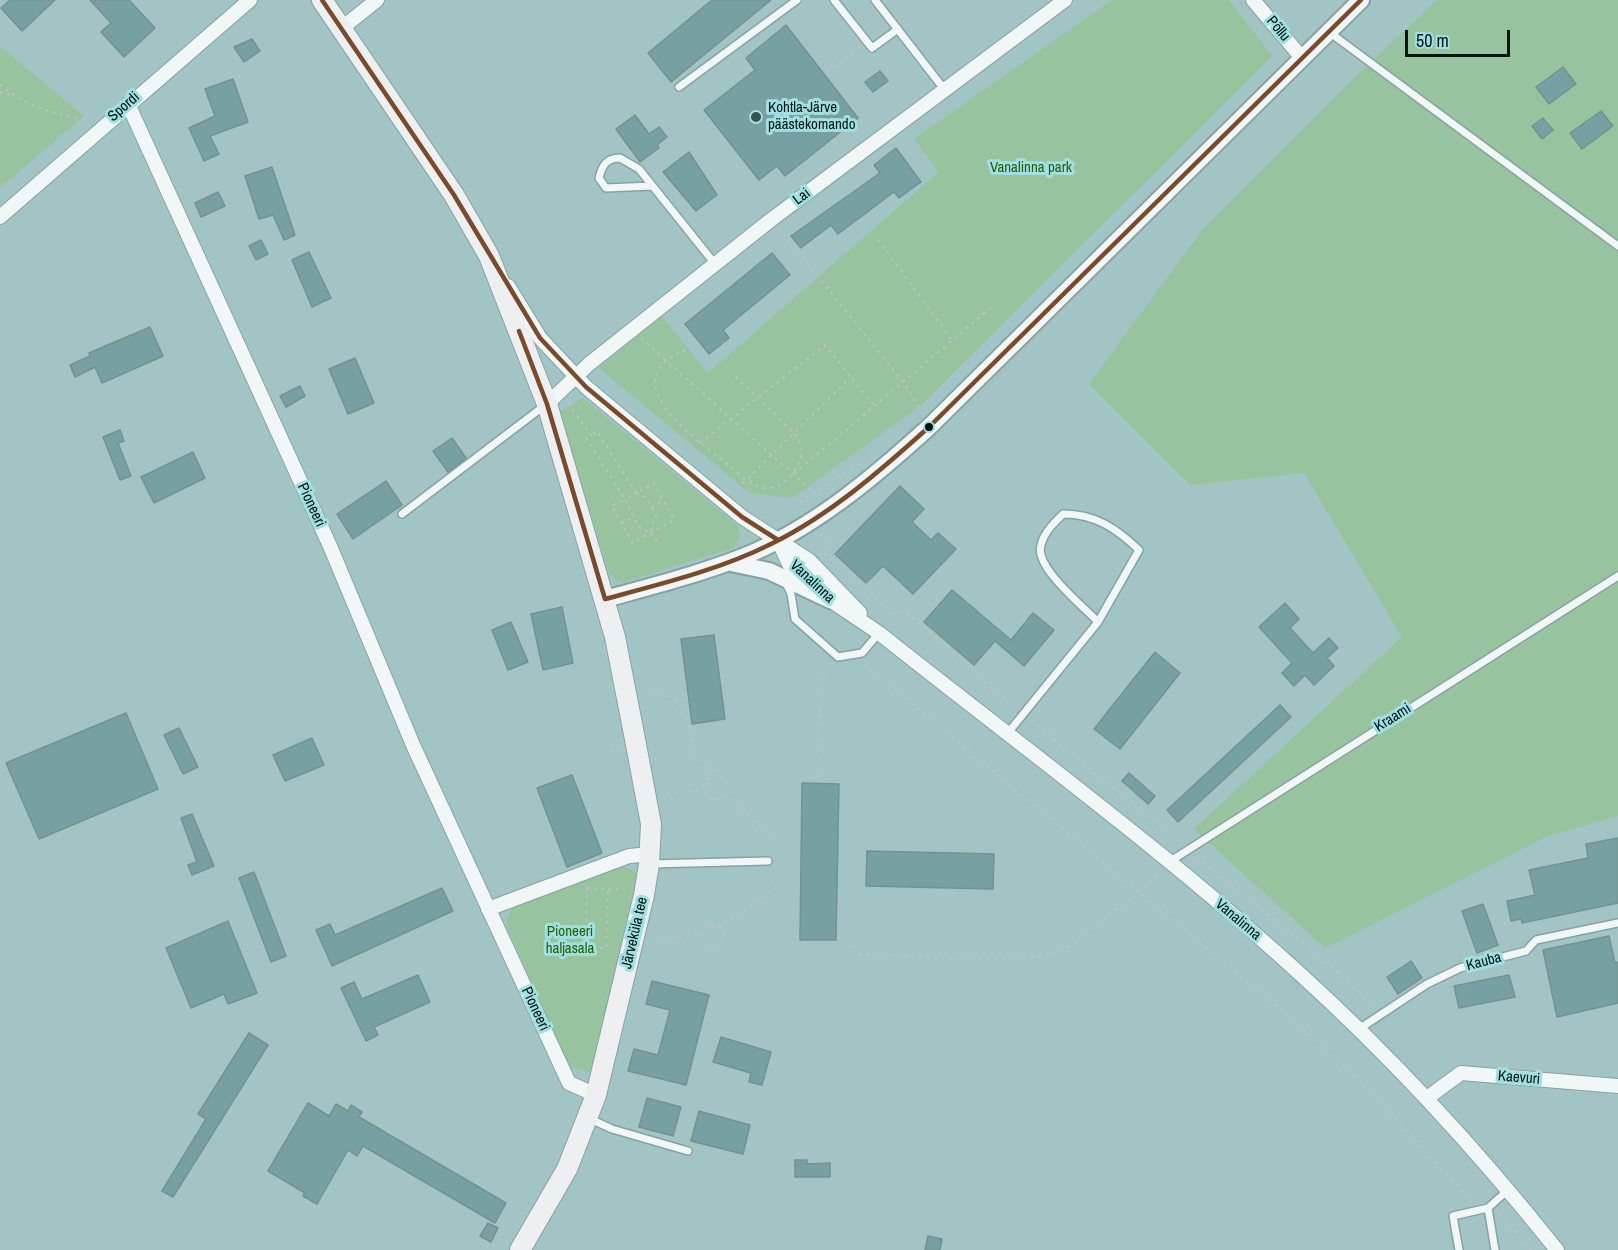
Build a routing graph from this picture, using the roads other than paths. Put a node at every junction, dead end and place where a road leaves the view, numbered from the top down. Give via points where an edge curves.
1 (250, 0) edge
2 (322, 0) edge
3 (377, 0) edge
4 (797, 0) edge
5 (834, 0) edge
6 (875, 0) edge
7 (1065, 0) edge
8 (1253, 0) edge
9 (1361, 0) edge
10 (342, 28) junction
11 (898, 29) junction
12 (1329, 32) junction
13 (1302, 58) junction
14 (679, 87) dead end
15 (944, 89) junction
16 (128, 104) junction
17 (652, 186) junction
18 (0, 217) edge
19 (1618, 246) edge
20 (489, 256) junction
21 (715, 264) junction
22 (576, 376) junction
23 (547, 404) junction
24 (402, 514) dead end
25 (778, 540) junction
26 (727, 563) junction
27 (1618, 576) edge
28 (783, 578) junction
29 (605, 599) junction
30 (830, 600) junction
31 (1098, 622) junction
32 (879, 633) junction
33 (1007, 734) junction
34 (650, 859) junction
35 (768, 861) dead end
36 (1169, 862) junction
37 (488, 909) junction
38 (1618, 922) edge
39 (1359, 1029) junction
40 (1618, 1086) edge
41 (596, 1095) junction
42 (1427, 1098) junction
43 (587, 1118) junction
44 (688, 1151) dead end
45 (1509, 1189) junction
46 (1490, 1206) junction
47 (520, 1250) edge
48 (1459, 1250) edge
49 (1495, 1250) edge
50 (1557, 1250) edge

1 - 16 street, Spordi
2 - 10 main road, Järveküla tee
3 - 10 street
4 - 14 lane
5 - 11 lane via 872,48
6 - 11 lane
7 - 15 street, Lai
8 - 13 street, Põllu
9 - 12 street
10 - 20 main road, Järveküla tee via 454,195
11 - 15 lane
12 - 13 street
12 - 19 lane
13 - 25 street via 929,427 876,474
15 - 21 street, Lai
16 - 18 street, Spordi
16 - 37 street, Pioneeri via 330,546 413,746
17 - 17 lane via 639,169 620,158 602,166 599,178 606,188
17 - 21 lane
20 - 22 street, Järveküla tee via 540,338
20 - 23 main road, Järveküla tee
21 - 22 street, Lai
22 - 23 street, Lai
22 - 25 street, Järveküla tee via 742,517
23 - 24 lane
23 - 29 main road, Järveküla tee
25 - 26 street
25 - 30 street, Vanalinna via 789,564
25 - 32 street, Vanalinna via 810,561
26 - 28 street via 756,567
26 - 29 street
27 - 36 lane, Kraami
28 - 30 street
28 - 32 lane via 791,594 793,616 834,654 843,657 862,653
29 - 34 main road, Järveküla tee via 651,824
30 - 32 street, Vanalinna
31 - 31 lane via 1043,565 1040,547 1063,514 1084,514 1118,529 1139,550
31 - 33 lane
32 - 33 street, Vanalinna
33 - 36 street, Vanalinna
34 - 35 lane
34 - 37 street via 629,856
34 - 41 main road, Järveküla tee
36 - 39 street, Vanalinna via 1299,972
37 - 41 street, Pioneeri via 569,1083
38 - 39 lane, Kauba via 1536,940 1526,951 1460,968 1427,984
39 - 42 street, Vanalinna
40 - 42 street, Kaevuri via 1461,1073
41 - 43 main road, Järveküla tee
42 - 45 street, Vanalinna
43 - 44 lane via 612,1130
43 - 47 main road, Järveküla tee via 567,1169
45 - 46 lane
45 - 50 street, Vanalinna
46 - 48 lane via 1453,1216
46 - 49 lane

